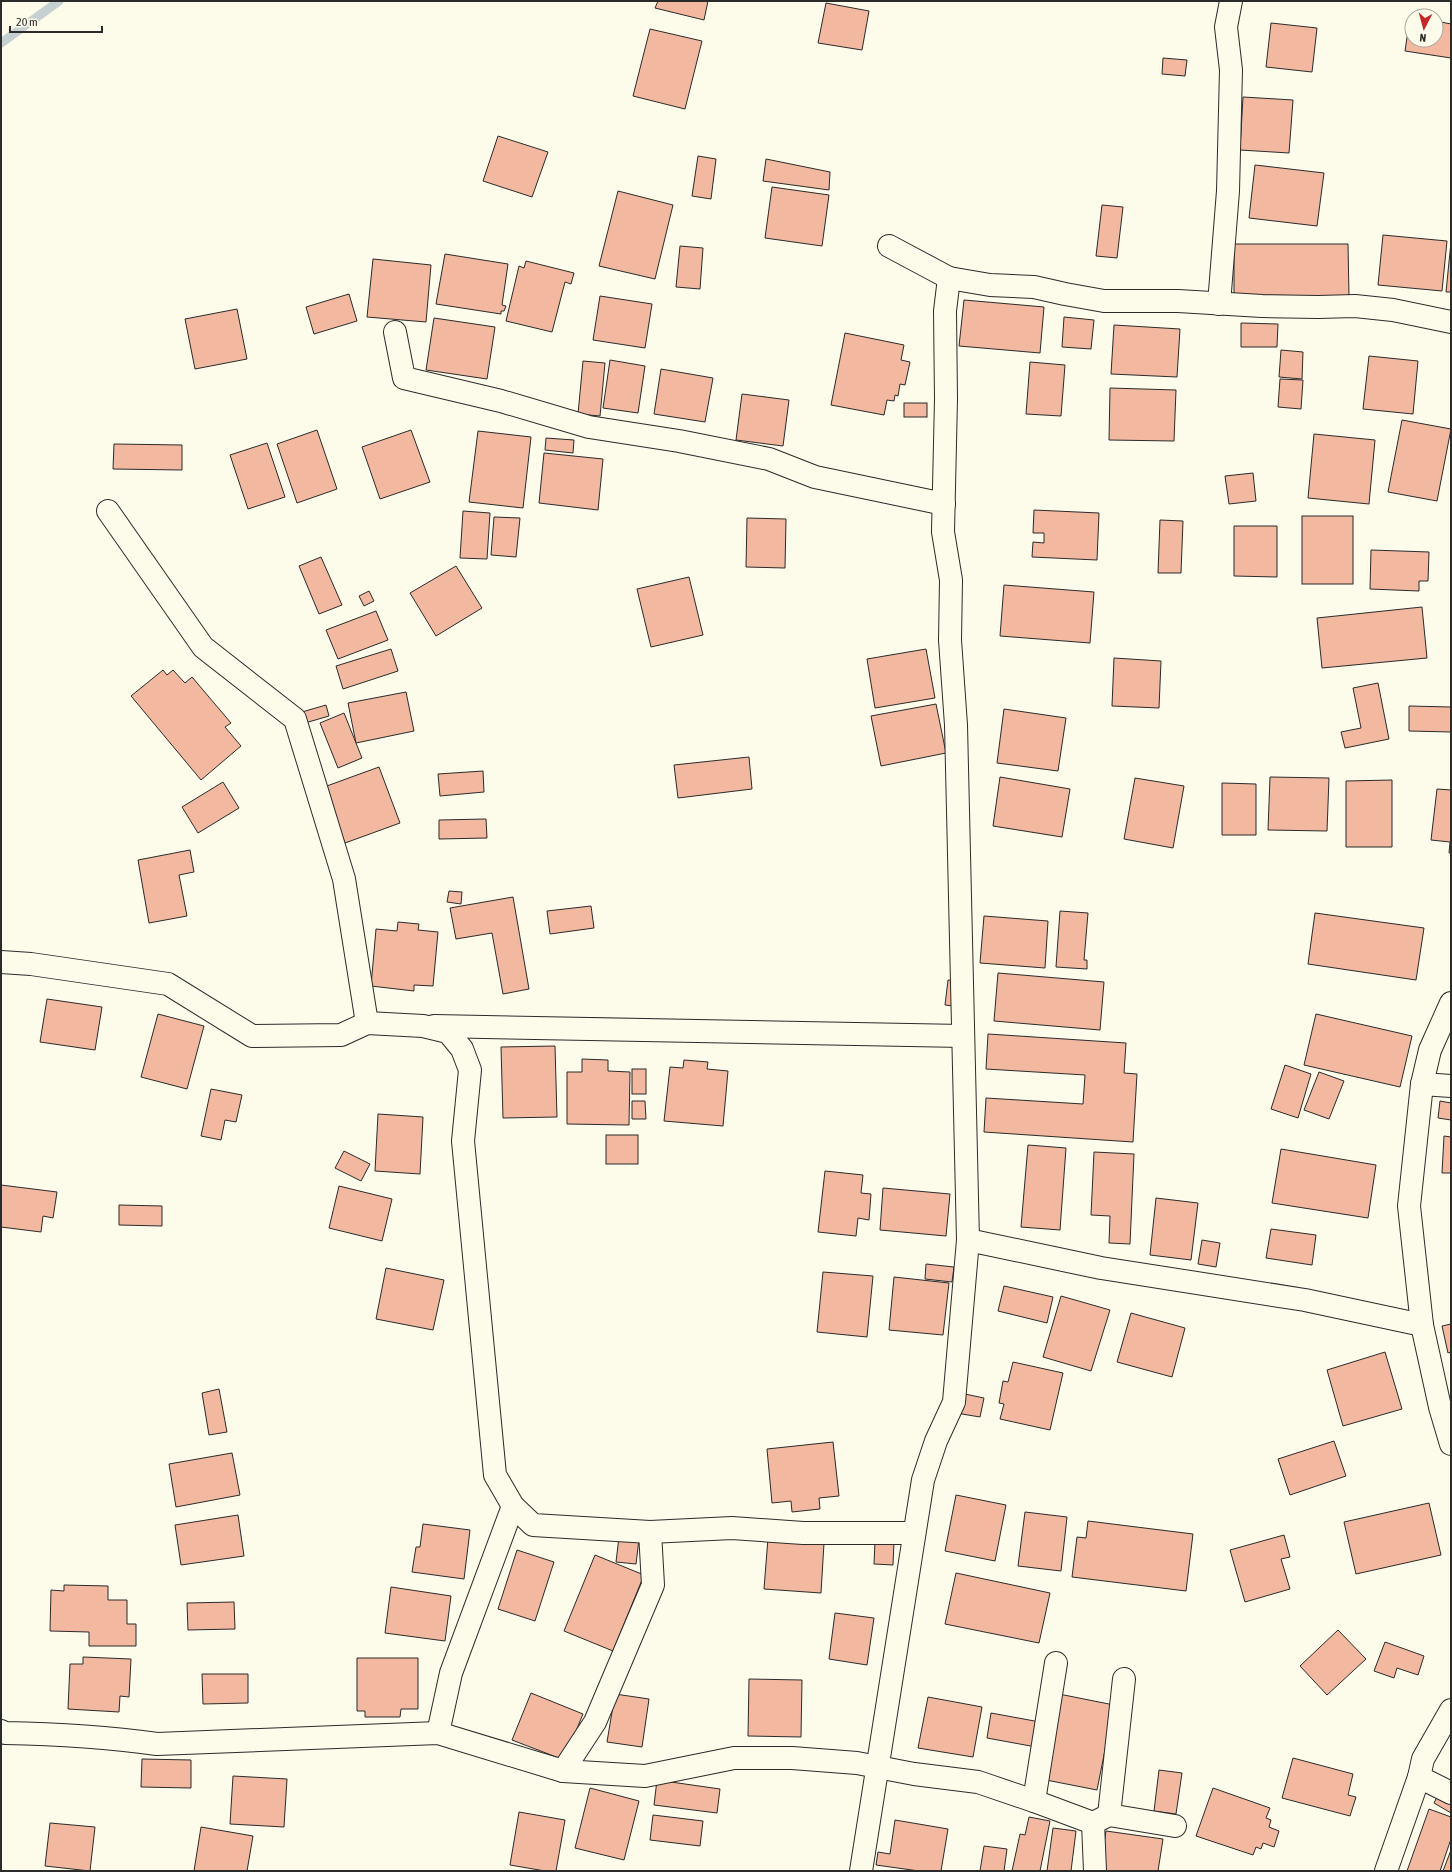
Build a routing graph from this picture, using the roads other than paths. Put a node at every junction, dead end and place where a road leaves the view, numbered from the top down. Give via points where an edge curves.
1 (1231, 1) edge
2 (889, 246) dead end
3 (949, 278) junction
4 (1220, 304) junction
5 (1451, 322) edge
6 (395, 332) dead end
7 (944, 504) junction
8 (108, 511) dead end
9 (1, 962) edge
10 (1451, 1003) edge
11 (367, 1023) junction
12 (423, 1026) junction
13 (963, 1036) junction
14 (1422, 1084) junction
15 (1451, 1086) edge
16 (968, 1240) junction
17 (1422, 1325) junction
18 (1446, 1406) edge
19 (1451, 1444) edge
20 (513, 1506) junction
21 (650, 1532) junction
22 (913, 1532) junction
23 (1056, 1663) dead end
24 (1124, 1678) dead end
25 (1451, 1710) edge
26 (1, 1731) edge
27 (438, 1734) junction
28 (879, 1766) junction
29 (563, 1771) junction
30 (1419, 1777) junction
31 (1451, 1793) edge
32 (1034, 1801) junction
33 (1101, 1819) junction
34 (1176, 1826) dead end
35 (861, 1871) edge
36 (1094, 1871) edge
37 (1386, 1871) edge

1 - 4 street via 1226,27 1231,70 1228,191
2 - 3 street
3 - 4 street via 990,284 1034,286 1104,301
3 - 7 street via 945,311
4 - 5 street via 1355,306 1393,310
6 - 7 street via 404,378 501,400 590,427 769,459 815,477
7 - 13 street via 943,532 951,580 950,640 956,725
8 - 11 street via 203,647 295,719 344,879
9 - 11 street via 168,984 252,1036 341,1035
10 - 14 street via 1430,1050
11 - 12 street
12 - 13 street
12 - 20 street via 448,1032 462,1049 470,1070 463,1140 495,1475
13 - 16 street
14 - 15 street
14 - 17 street via 1409,1206
16 - 17 street via 1101,1268 1305,1300
16 - 22 street via 954,1402 936,1441 923,1480
17 - 18 street
18 - 19 street
20 - 21 street via 533,1525
20 - 27 street via 451,1673
21 - 22 street via 732,1528 803,1533
21 - 29 street via 653,1586 595,1722
22 - 28 street
23 - 32 street
24 - 33 street
25 - 30 street via 1423,1759
26 - 27 street via 68,1734 156,1744
27 - 29 street
28 - 29 street via 792,1758 734,1758 644,1776
28 - 32 street via 914,1774 978,1782
28 - 35 street
30 - 31 street
30 - 37 street
32 - 33 street
33 - 34 street
33 - 36 street

